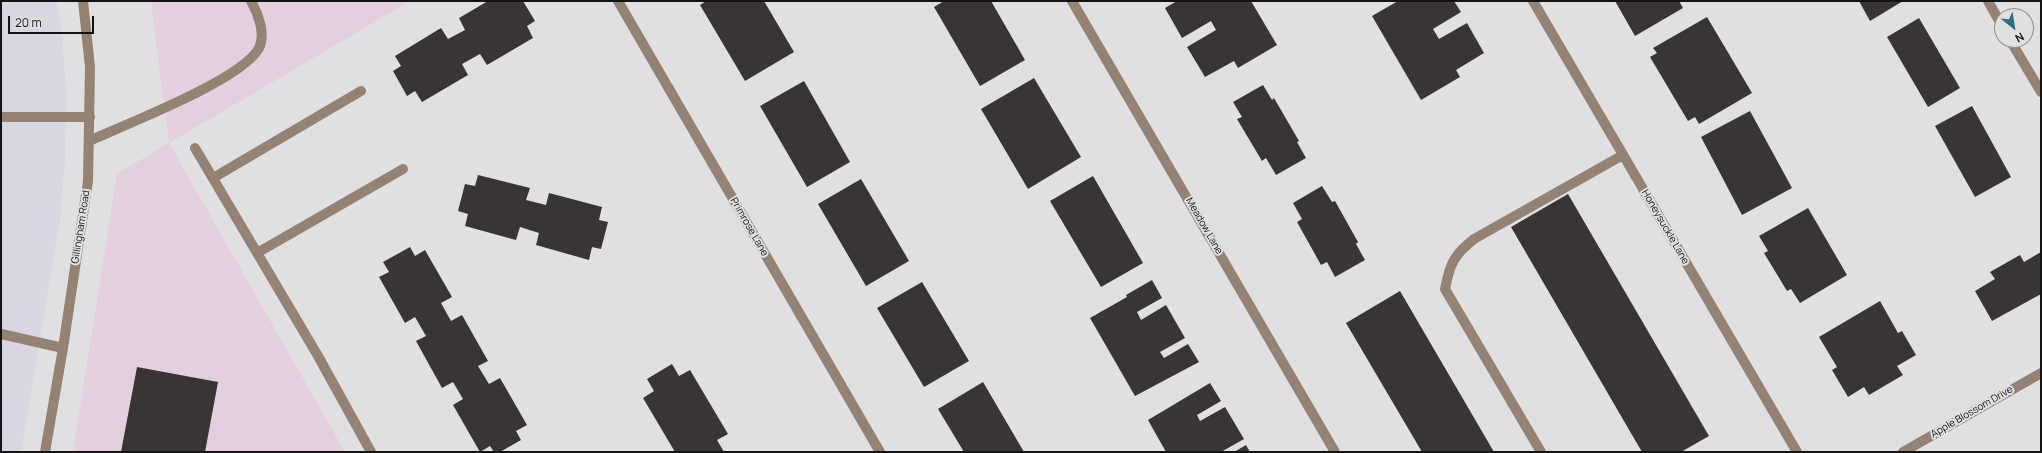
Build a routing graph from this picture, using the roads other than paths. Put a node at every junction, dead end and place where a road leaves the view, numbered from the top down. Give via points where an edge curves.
1 (83, 1) edge
2 (251, 1) edge
3 (618, 1) edge
4 (1072, 1) edge
5 (1533, 1) edge
6 (1988, 1) edge
7 (1994, 12) edge
8 (2015, 48) edge
9 (361, 91) dead end
10 (2041, 92) edge
11 (1, 117) edge
12 (90, 118) junction
13 (89, 141) junction
14 (195, 148) dead end
15 (1623, 155) junction
16 (403, 169) dead end
17 (213, 178) junction
18 (257, 253) junction
19 (1, 334) edge
20 (63, 348) junction
21 (2041, 373) edge
22 (45, 452) edge
23 (371, 452) edge
24 (880, 452) edge
25 (1335, 452) edge
26 (1541, 452) edge
27 (1797, 452) edge
28 (1903, 452) edge

1 - 12 street, Gillingham Road via 90,67
2 - 13 street via 262,28 260,47 250,61 200,92
3 - 24 street, Primrose Lane
4 - 25 street, Meadow Lane
5 - 15 street, Honeysuckle Lane
6 - 7 street
8 - 10 street
9 - 17 street
11 - 12 street
12 - 13 street, Gillingham Road
13 - 20 street, Gillingham Road via 88,181
14 - 17 street
15 - 26 street via 1474,239 1458,252 1448,272 1445,289
15 - 27 street, Honeysuckle Lane
16 - 18 street
17 - 18 street
18 - 23 street
19 - 20 street
20 - 22 street, Gillingham Road
21 - 28 street, Apple Blossom Drive

